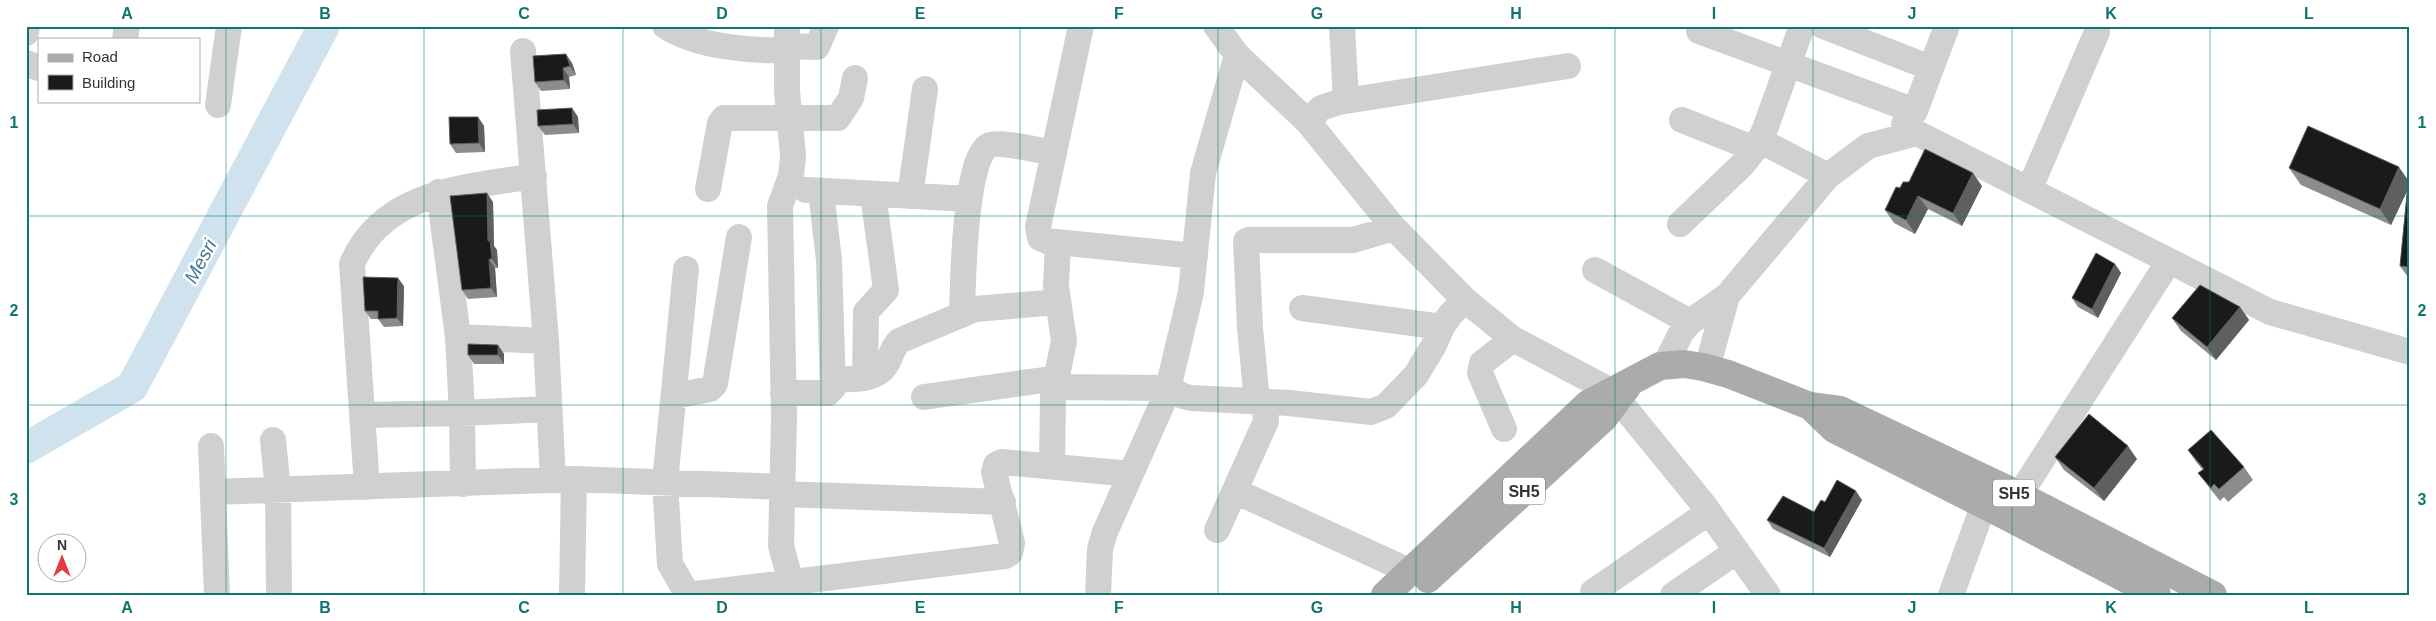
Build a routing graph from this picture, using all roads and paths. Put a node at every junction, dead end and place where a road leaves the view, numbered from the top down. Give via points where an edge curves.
1 (27, 26) edge
2 (228, 26) edge
3 (665, 26) edge
4 (826, 26) edge
5 (1081, 26) edge
6 (1216, 26) edge
7 (1342, 26) edge
8 (1802, 26) edge
9 (1823, 26) edge
10 (1947, 26) edge
11 (1699, 31) dead end
12 (2097, 32) dead end
13 (26, 33) edge
14 (724, 36) edge
15 (787, 41) edge
16 (523, 51) dead end
17 (1237, 55) junction
18 (26, 63) edge
19 (1787, 65) junction
20 (1568, 66) dead end
21 (38, 68) edge
22 (1932, 68) junction
23 (855, 78) dead end
24 (925, 89) dead end
25 (1346, 101) junction
26 (218, 105) dead end
27 (1915, 111) junction
28 (789, 116) junction
29 (1682, 120) dead end
30 (1308, 122) junction
31 (1890, 140) junction
32 (1757, 144) junction
33 (1054, 153) junction
34 (534, 176) junction
35 (1828, 176) junction
36 (708, 189) dead end
37 (788, 189) junction
38 (2029, 190) junction
39 (821, 191) junction
40 (439, 192) junction
41 (873, 194) junction
42 (910, 196) junction
43 (968, 199) junction
44 (1680, 224) dead end
45 (1394, 228) junction
46 (739, 237) dead end
47 (1058, 242) junction
48 (1195, 256) junction
49 (2169, 261) junction
50 (686, 269) dead end
51 (1595, 270) dead end
52 (1727, 296) junction
53 (1465, 300) junction
54 (1058, 302) junction
55 (1302, 308) dead end
56 (962, 314) junction
57 (1690, 322) junction
58 (1442, 327) junction
59 (458, 337) junction
60 (1513, 339) junction
61 (546, 340) junction
62 (2410, 352) edge
63 (1665, 365) junction
64 (1708, 368) junction
65 (865, 378) junction
66 (833, 380) junction
67 (1057, 382) junction
68 (1620, 390) junction
69 (783, 393) junction
70 (1166, 394) junction
71 (675, 396) junction
72 (924, 397) dead end
73 (1261, 402) junction
74 (1810, 406) junction
75 (550, 408) junction
76 (462, 413) junction
77 (362, 415) junction
78 (1504, 429) dead end
79 (273, 440) dead end
80 (211, 446) dead end
81 (1052, 466) junction
82 (667, 470) junction
83 (1131, 474) junction
84 (564, 479) junction
85 (463, 484) junction
86 (367, 486) junction
87 (278, 490) junction
88 (783, 490) junction
89 (1235, 491) junction
90 (212, 492) junction
91 (1003, 502) junction
92 (2003, 505) junction
93 (1709, 512) junction
94 (1217, 530) dead end
95 (1737, 551) junction
96 (791, 582) junction
97 (1410, 583) edge
98 (1593, 592) dead end
99 (1761, 592) edge
100 (217, 595) edge
101 (279, 595) edge
102 (572, 595) edge
103 (1098, 595) edge
104 (1385, 595) edge
105 (1673, 595) edge
106 (1951, 595) edge
107 (2157, 595) edge
108 (2213, 595) edge

1 - 13 street
2 - 26 street
3 - 14 street via 672,31
4 - 15 street via 817,47
5 - 33 street
6 - 17 street
7 - 25 street
8 - 19 street
9 - 22 street
10 - 22 street
11 - 19 street
12 - 38 street
14 - 15 street via 747,51
15 - 28 street
16 - 34 street
17 - 30 street
17 - 48 street via 1203,173
18 - 21 street
19 - 27 street
19 - 32 street
20 - 25 street
22 - 27 street
23 - 28 street via 851,98 838,118
24 - 42 street
25 - 30 street via 1321,108
27 - 31 street
28 - 36 street via 724,118 720,123
28 - 37 street via 792,156
29 - 32 street
30 - 45 street
31 - 35 street via 1868,146
31 - 38 street via 1917,133
32 - 35 street
32 - 44 street via 1743,164
33 - 43 street via 989,145 980,155
33 - 47 street via 1038,232 1040,238
34 - 40 street
34 - 61 street
35 - 52 street
37 - 39 street
37 - 69 street via 780,206
38 - 49 street
39 - 41 street
39 - 66 street via 829,260
40 - 59 street
40 - 77 street via 399,210 371,234 352,264
41 - 42 street
41 - 65 street via 886,290 866,312
42 - 43 street
43 - 56 street
45 - 53 street
45 - 73 street via 1353,240 1246,241 1250,328
46 - 71 street via 715,384 710,389
47 - 48 street
47 - 54 street
48 - 70 street via 1191,292
49 - 62 street via 2270,312
49 - 92 street
50 - 71 street
51 - 57 street
52 - 57 street
52 - 64 street
53 - 58 street
53 - 60 street
54 - 56 street via 975,309
54 - 67 street via 1064,341
55 - 58 street
56 - 65 street via 899,340 879,373
57 - 63 street via 1680,333
58 - 73 street via 1416,375 1386,406 1371,412 1355,412
59 - 61 street
59 - 76 street
60 - 68 street
60 - 78 street via 1480,367
61 - 75 street
63 - 64 main road, SH5
63 - 68 main road, SH5
64 - 74 main road, SH5
65 - 66 street
66 - 69 street via 833,388 828,393
67 - 70 street
67 - 72 street
67 - 81 street
68 - 93 street
68 - 97 main road, SH5 via 1588,404
69 - 88 street
70 - 73 street
70 - 83 street
71 - 82 street
73 - 89 street via 1266,421
74 - 92 main road, SH5 via 1834,429
74 - 92 main road, SH5 via 1840,410
75 - 76 street
75 - 84 street
76 - 77 street
76 - 85 street
77 - 86 street
79 - 87 street
80 - 90 street
81 - 83 street
81 - 91 street via 1002,462 996,465 994,472
82 - 84 street
82 - 88 street
82 - 96 street via 670,564 688,595
83 - 103 street via 1100,549
84 - 85 street
84 - 102 street
85 - 86 street
86 - 87 street
87 - 90 street
87 - 101 street
88 - 91 street
88 - 96 street via 781,546
89 - 94 street
89 - 97 street
90 - 100 street
91 - 96 street via 1012,543 1010,553 1005,556
92 - 106 street
92 - 107 main road, SH5
92 - 108 main road, SH5
93 - 95 street
93 - 98 street
95 - 99 street
95 - 105 street
97 - 104 main road, SH5

